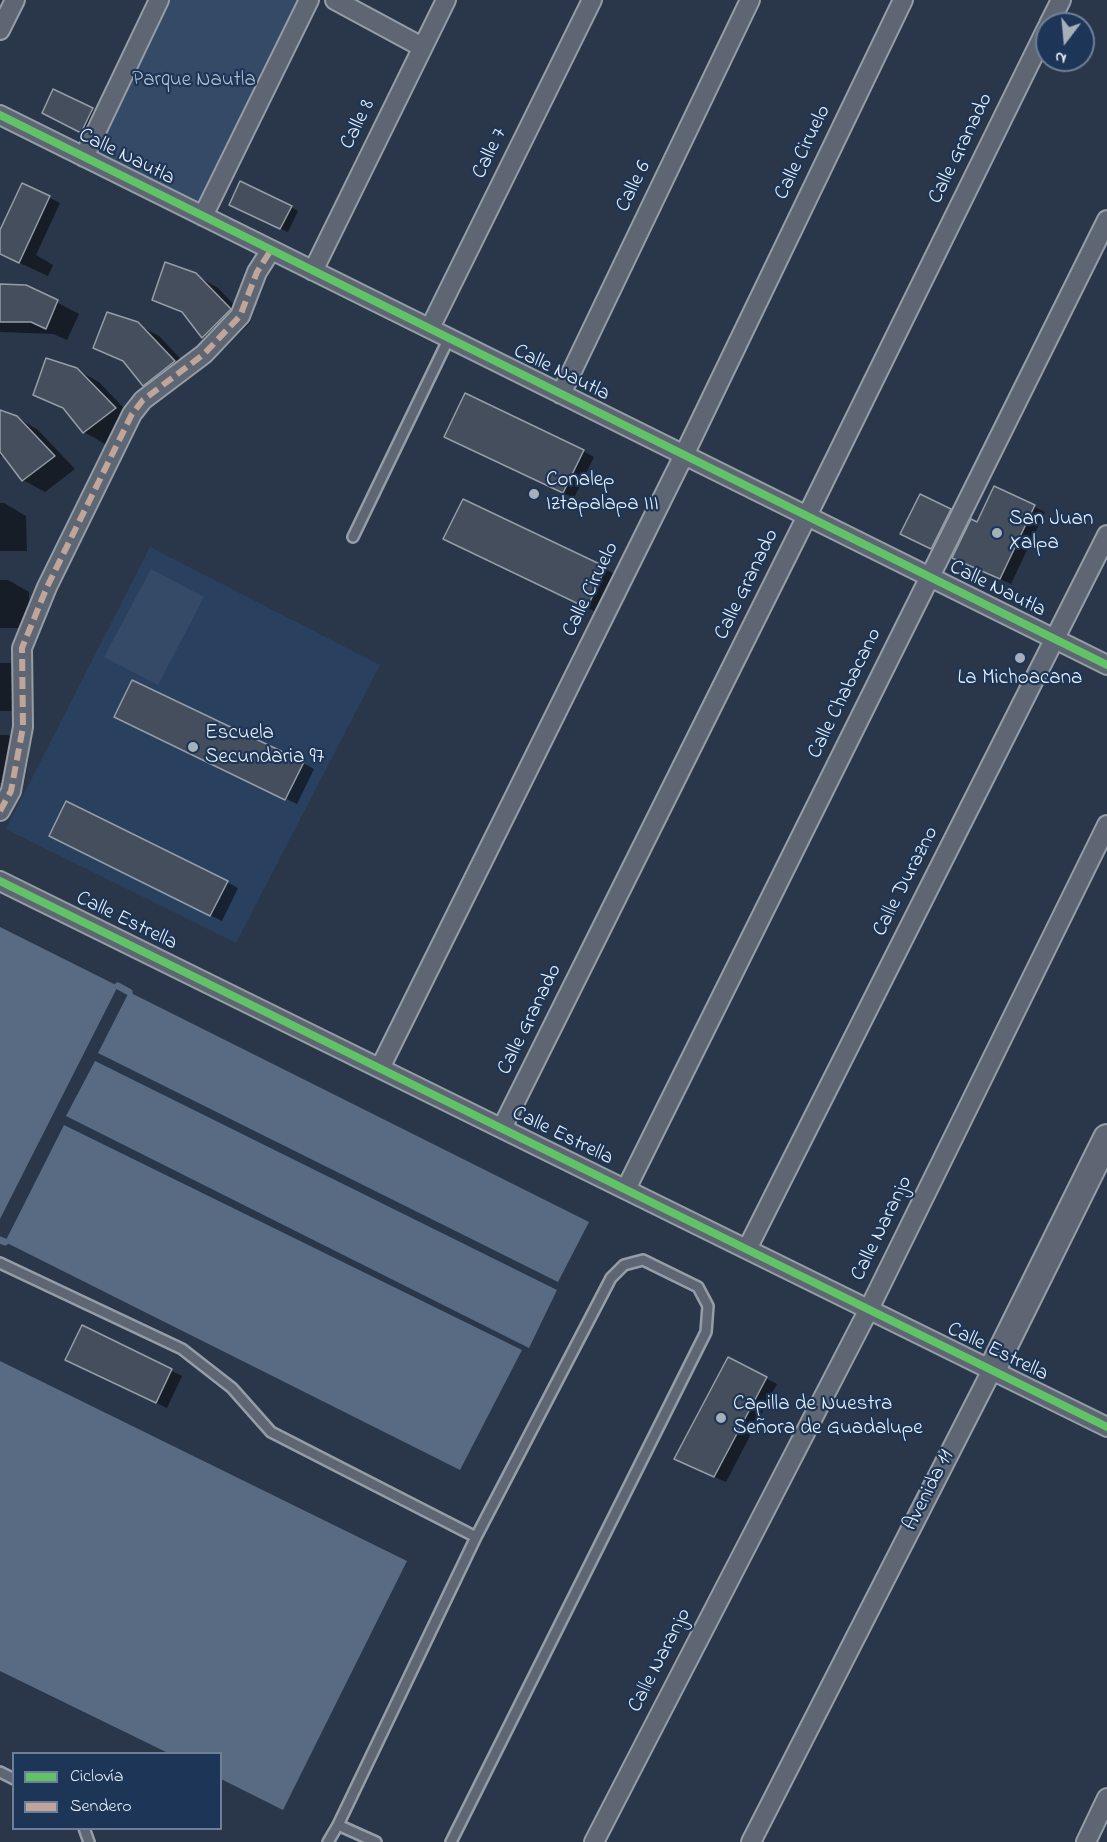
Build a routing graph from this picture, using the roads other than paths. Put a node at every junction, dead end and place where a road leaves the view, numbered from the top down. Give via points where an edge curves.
1 (15, 0) edge
2 (159, 0) edge
3 (309, 0) edge
4 (335, 0) edge
5 (446, 0) edge
6 (592, 0) edge
7 (750, 0) edge
8 (903, 0) edge
9 (0, 30) edge
10 (422, 47) junction
11 (1035, 52) edge
12 (0, 115) edge
13 (84, 157) junction
14 (203, 216) junction
15 (1107, 220) edge
16 (271, 250) junction
17 (313, 271) junction
18 (430, 328) junction
19 (449, 338) junction
20 (561, 394) junction
21 (684, 455) junction
22 (807, 516) junction
23 (1107, 535) edge
24 (353, 537) dead end
25 (930, 577) junction
26 (1055, 639) junction
27 (1107, 665) edge
28 (0, 811) edge
29 (1107, 825) edge
30 (0, 880) edge
31 (380, 1068) junction
32 (502, 1128) junction
33 (1107, 1138) edge
34 (626, 1189) junction
35 (747, 1249) junction
36 (0, 1263) edge
37 (869, 1309) junction
38 (992, 1370) junction
39 (1107, 1427) edge
40 (476, 1537) junction
41 (1107, 1798) edge
42 (338, 1825) junction
43 (328, 1842) edge
44 (376, 1842) edge
45 (451, 1842) edge
46 (594, 1842) edge
47 (751, 1842) edge
48 (1086, 1842) edge

1 - 9 street
2 - 13 street
3 - 14 street
4 - 10 street
5 - 10 street, Calle 8
6 - 18 street, Calle 7
7 - 20 street, Calle 6
8 - 21 street, Calle Ciruelo
10 - 17 street, Calle 8
11 - 22 street, Calle Granado
12 - 13 street, Calle Nautla
13 - 14 street, Calle Nautla
14 - 16 street, Calle Nautla
15 - 25 street, Calle Chabacano
16 - 17 street, Calle Nautla
16 - 28 street via 257,272 240,316 204,354 143,400 132,414 52,576 22,648 23,727 11,791
17 - 18 street, Calle Nautla
18 - 19 street, Calle Nautla
19 - 20 street, Calle Nautla
19 - 24 lane
20 - 21 street, Calle Nautla
21 - 22 street, Calle Nautla
21 - 31 street, Calle Ciruelo
22 - 25 street, Calle Nautla
22 - 32 street, Calle Granado
23 - 26 street, Calle Durazno
25 - 26 street, Calle Nautla
25 - 34 street, Calle Chabacano
26 - 27 street, Calle Nautla
26 - 35 street, Calle Durazno
29 - 37 street, Calle Naranjo
30 - 31 street, Calle Estrella
31 - 32 street, Calle Estrella
32 - 34 street, Calle Estrella
33 - 38 street, Avenida 11
34 - 35 street, Calle Estrella
35 - 37 street, Calle Estrella
36 - 40 lane via 182,1349 232,1388 271,1432
37 - 38 street, Calle Estrella
37 - 46 street, Calle Naranjo
38 - 39 street, Calle Estrella
38 - 47 street, Avenida 11
40 - 42 lane
40 - 45 lane via 611,1278 624,1265 643,1260 698,1287 708,1306 706,1332
41 - 48 street
42 - 43 lane
42 - 44 lane

